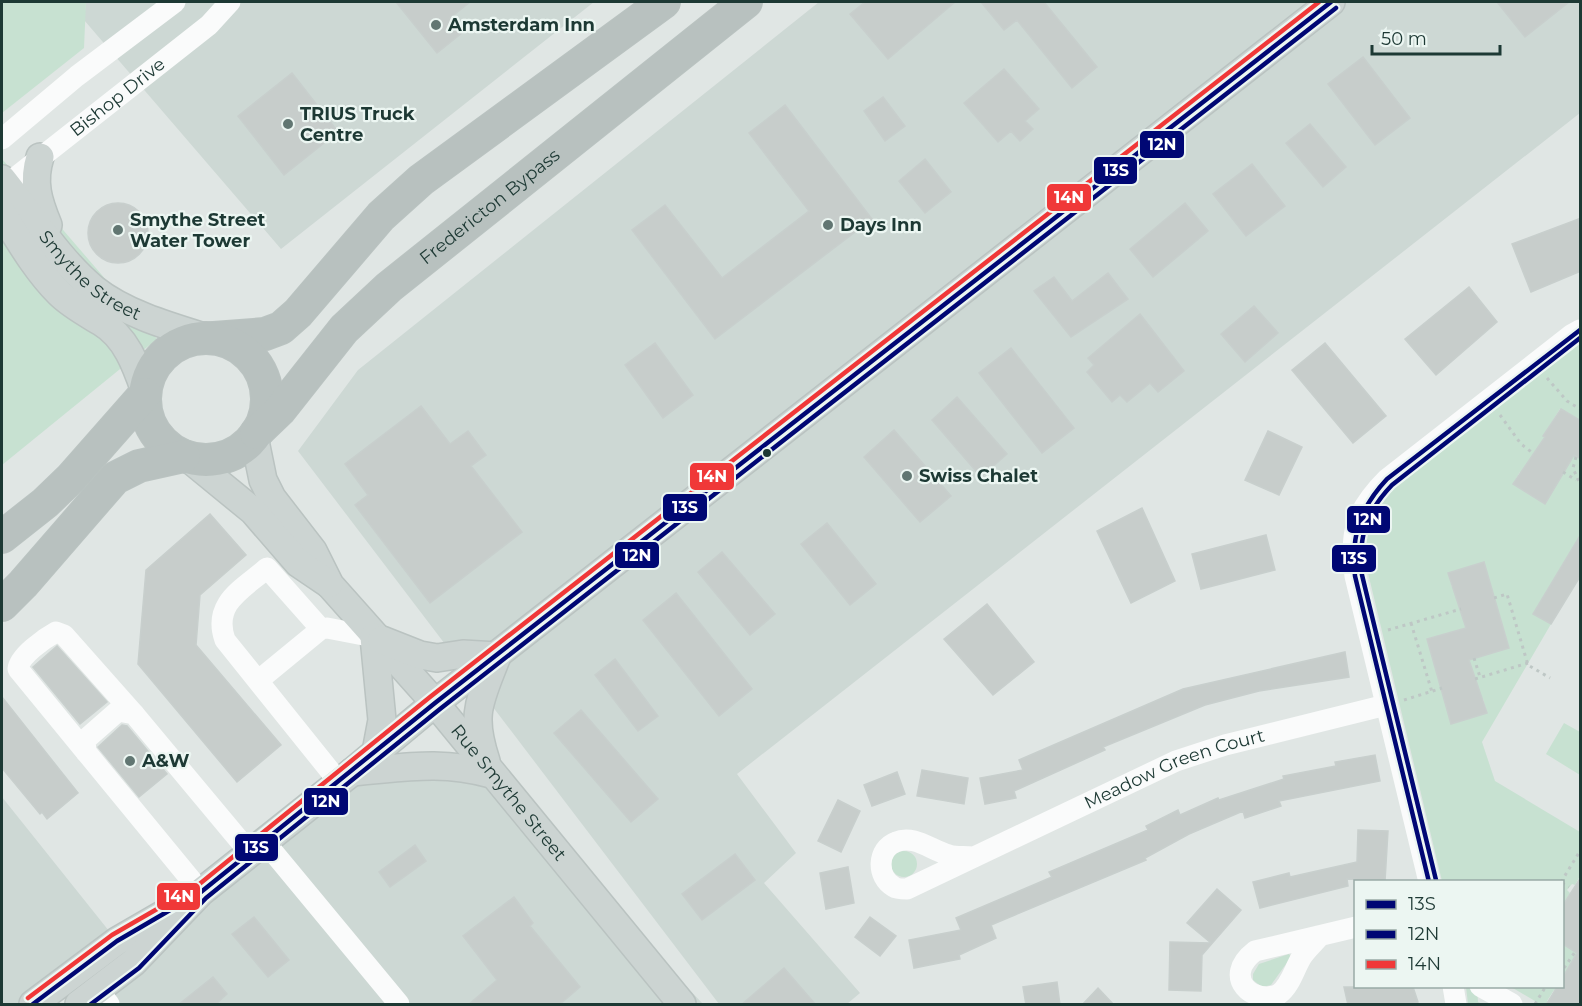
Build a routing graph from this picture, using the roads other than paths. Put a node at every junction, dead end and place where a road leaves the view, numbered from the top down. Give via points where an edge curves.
1 (175, 2) edge
2 (230, 2) edge
3 (664, 2) edge
4 (746, 2) edge
5 (1331, 2) edge
6 (2, 139) edge
7 (40, 157) junction
8 (3, 184) edge
9 (6, 225) edge
10 (59, 251) junction
11 (1581, 330) edge
12 (209, 337) junction
13 (145, 392) junction
14 (255, 435) junction
15 (185, 457) junction
16 (2, 537) edge
17 (330, 585) junction
18 (2, 605) edge
19 (321, 629) junction
20 (374, 636) junction
21 (497, 656) junction
22 (259, 680) junction
23 (435, 703) junction
24 (1386, 705) junction
25 (134, 714) junction
26 (86, 752) junction
27 (376, 752) junction
28 (491, 774) junction
29 (346, 777) junction
30 (257, 847) junction
31 (972, 857) dead end
32 (1429, 880) edge
33 (201, 892) junction
34 (1354, 928) edge
35 (1319, 937) dead end
36 (1454, 988) edge
37 (1482, 988) edge
38 (96, 1000) edge
39 (33, 1005) edge
40 (399, 1005) edge
41 (682, 1005) edge
42 (1456, 1005) edge
43 (1512, 1005) edge

1 - 6 street
2 - 7 street, Bishop Drive via 209,25
3 - 12 highway via 421,180 381,216 298,313 280,328 265,334
4 - 14 highway, Fredericton Bypass via 389,287 344,329 280,410
5 - 21 main road
7 - 8 street, Bishop Drive
7 - 10 main road via 35,188
8 - 10 main road, Smythe Street
9 - 13 main road, Smythe Street via 60,294 83,313 103,322 119,338 133,358
10 - 12 main road, Smythe Street via 95,290 166,326
11 - 24 street via 1371,495 1357,522 1352,556
12 - 13 highway via 187,340 171,348 158,361
12 - 14 highway via 241,349 255,362 264,380 264,419
13 - 15 highway via 146,413 154,431 167,446
13 - 16 highway via 97,450 45,503
14 - 15 highway via 240,450 222,458
14 - 17 main road, Rue Smythe Street via 263,480 272,498 313,550
15 - 17 main road, Rue Smythe Street via 253,511 298,563
15 - 18 highway via 139,466 115,478
17 - 20 main road, Rue Smythe Street
19 - 20 street
19 - 22 street
19 - 22 street via 267,568 228,601 220,622 225,640
20 - 21 main road via 437,658 463,654
20 - 23 main road, Rue Smythe Street
20 - 27 main road via 382,720
21 - 23 main road
21 - 28 main road via 476,720
22 - 29 street
23 - 27 main road
23 - 28 main road, Rue Smythe Street
24 - 31 street, Meadow Green Court via 1176,761
24 - 32 street
25 - 26 street via 118,711 86,740
25 - 26 street via 64,635 50,635 21,660 18,669
25 - 30 street
26 - 33 street
27 - 29 main road
28 - 29 main road via 429,764
28 - 41 main road, Rue Smythe Street
29 - 30 main road
30 - 33 main road
30 - 40 street
33 - 38 main road
33 - 39 main road via 117,941
34 - 35 street
36 - 42 street
37 - 43 street

